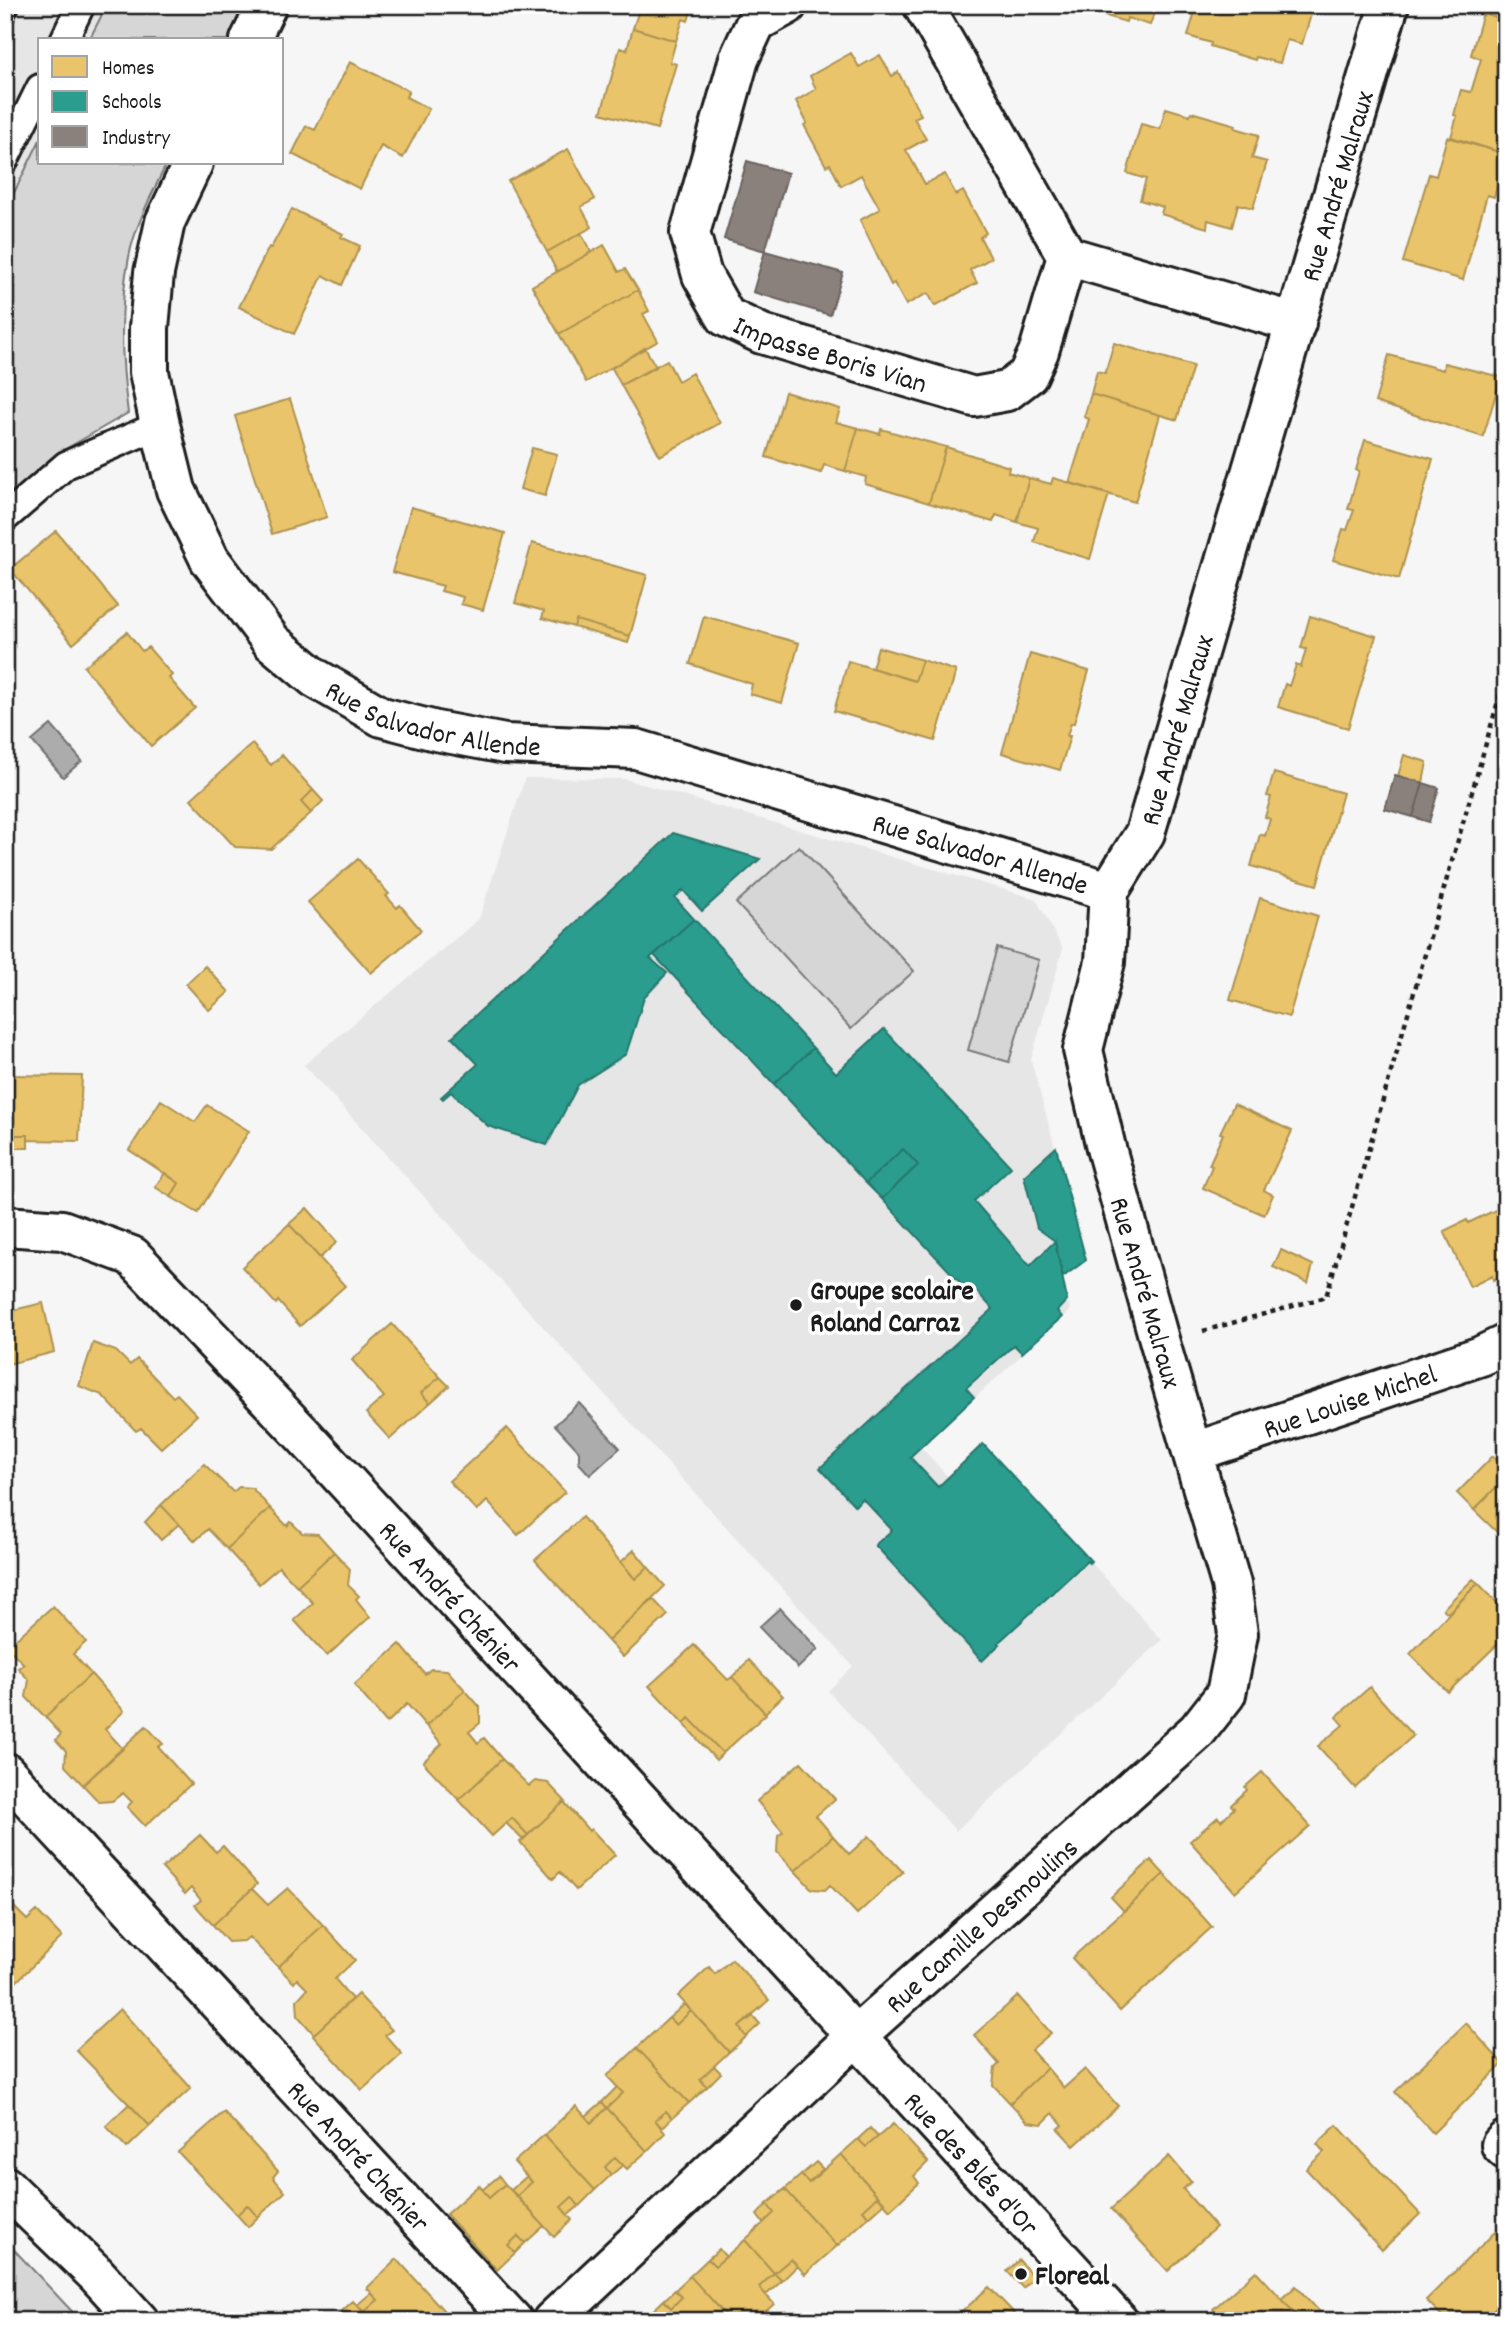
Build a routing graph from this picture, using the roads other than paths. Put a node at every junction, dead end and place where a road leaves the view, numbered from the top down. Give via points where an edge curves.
1 (81, 5) edge
2 (267, 5) edge
3 (787, 5) edge
4 (923, 5) edge
5 (1389, 5) edge
6 (65, 38) edge
7 (251, 38) edge
8 (38, 92) edge
9 (5, 159) edge
10 (193, 164) edge
11 (1067, 256) junction
12 (1296, 323) junction
13 (160, 425) junction
14 (5, 518) edge
15 (1109, 891) junction
16 (5, 1226) edge
17 (1506, 1344) edge
18 (1194, 1452) junction
19 (5, 1772) edge
20 (855, 2037) junction
21 (1506, 2140) edge
22 (1506, 2150) edge
23 (5, 2186) edge
24 (139, 2321) edge
25 (513, 2321) edge
26 (552, 2321) edge
27 (1118, 2321) edge

1 - 6 lane
2 - 7 street
3 - 11 street, Impasse Boris Vian via 756,22 739,59 690,233 702,275 726,317 762,334 974,397 1007,391 1028,375
4 - 11 street
5 - 12 street, Rue André Malraux
8 - 9 lane
10 - 13 street, Rue Salvador Allende via 165,222 154,273 149,372
11 - 12 street
12 - 15 street, Rue André Malraux via 1145,833
13 - 14 lane via 66,465
13 - 15 street, Rue Salvador Allende via 176,490 210,561 272,642 315,678 382,717 505,744 636,749
15 - 18 street, Rue André Malraux via 1105,962 1083,1050 1106,1148
16 - 20 street, Rue André Chénier via 62,1230 132,1256 314,1447
17 - 18 street, Rue Louise Michel
18 - 20 street, Rue Camille Desmoulins via 1231,1584 1238,1634 1226,1693 1198,1731
19 - 25 street, Rue André Chénier
20 - 26 street, Rue Camille Desmoulins
20 - 27 street, Rue des Blés d'Or
21 - 22 street via 1501,2145
23 - 24 street

